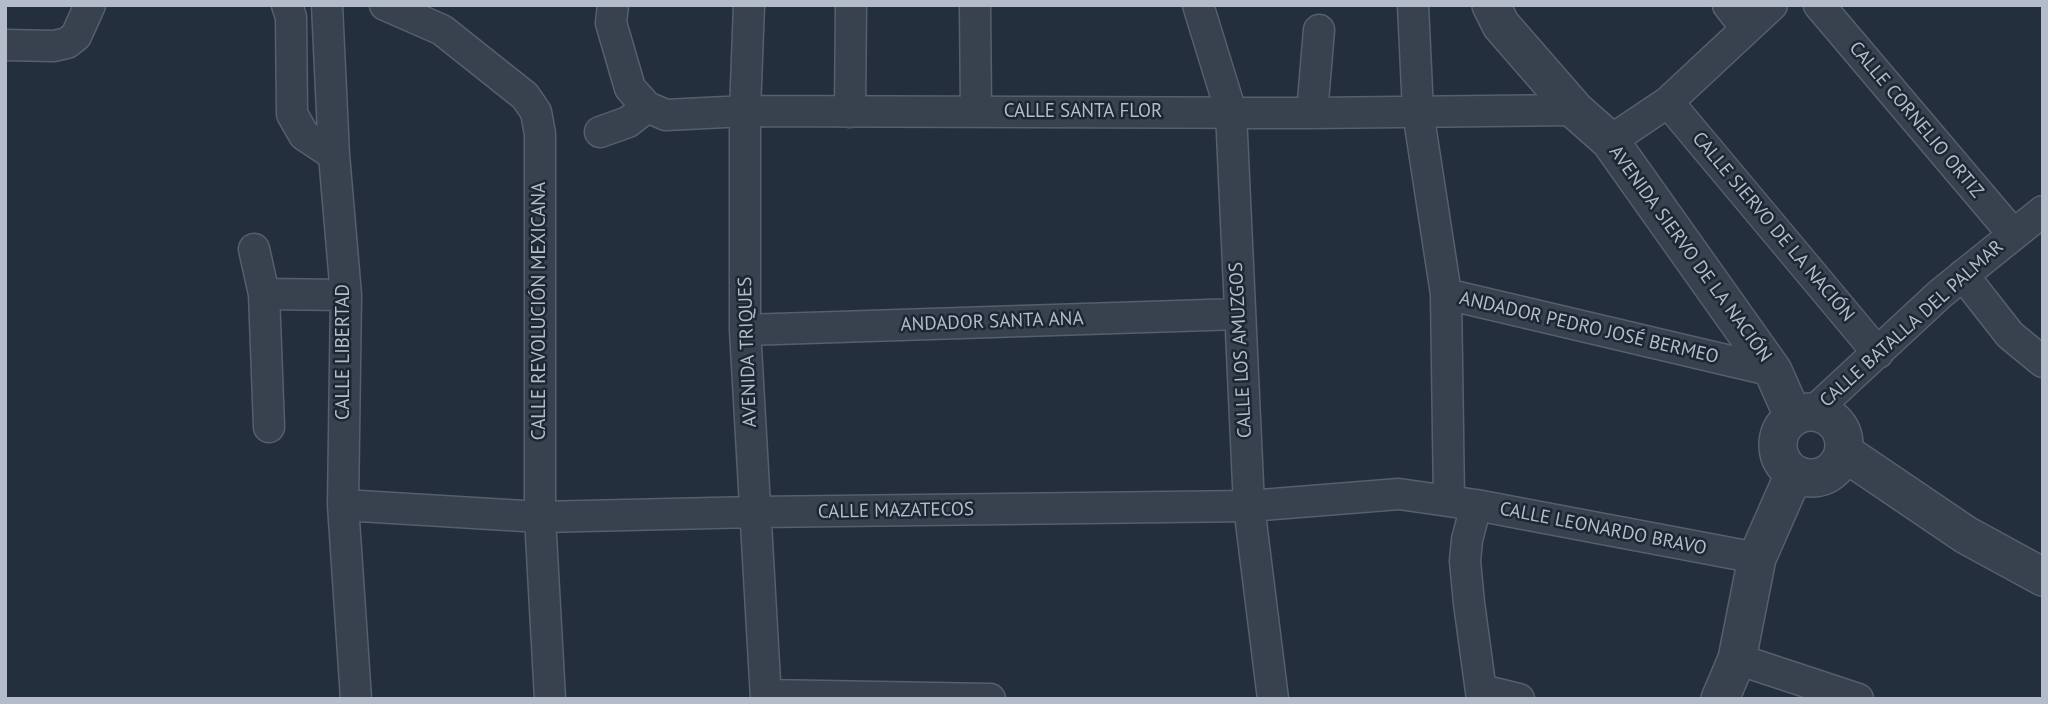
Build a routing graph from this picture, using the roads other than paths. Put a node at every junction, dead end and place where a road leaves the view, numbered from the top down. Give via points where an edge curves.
1 (90, 5) edge
2 (287, 5) edge
3 (327, 5) edge
4 (385, 5) edge
5 (613, 5) edge
6 (750, 5) edge
7 (851, 5) edge
8 (975, 5) edge
9 (1198, 5) edge
10 (1413, 5) edge
11 (1491, 5) edge
12 (1772, 5) edge
13 (1819, 5) edge
14 (1737, 17) edge
15 (1319, 30) dead end
16 (5, 45) edge
17 (1668, 102) junction
18 (647, 107) junction
19 (1575, 110) junction
20 (744, 111) junction
21 (850, 112) junction
22 (976, 112) junction
23 (1231, 112) junction
24 (1418, 112) junction
25 (1312, 113) junction
26 (600, 132) dead end
27 (1610, 141) junction
28 (334, 155) junction
29 (2043, 211) edge
30 (2013, 234) junction
31 (254, 249) dead end
32 (1963, 275) junction
33 (264, 294) junction
34 (1446, 294) junction
35 (346, 295) junction
36 (1239, 314) junction
37 (745, 330) junction
38 (1878, 352) junction
39 (2043, 362) edge
40 (1773, 371) junction
41 (1804, 414) junction
42 (269, 427) dead end
43 (1845, 453) junction
44 (1794, 474) junction
45 (1462, 503) junction
46 (343, 505) junction
47 (1249, 506) junction
48 (756, 512) junction
49 (540, 517) junction
50 (1757, 558) junction
51 (2043, 577) edge
52 (1737, 659) junction
53 (1482, 694) edge
54 (766, 697) edge
55 (356, 699) edge
56 (550, 699) edge
57 (990, 699) edge
58 (1273, 699) edge
59 (1518, 699) edge
60 (1720, 699) edge
61 (1858, 699) edge

1 - 16 street via 76,36 67,43
2 - 28 street via 292,114 304,135
3 - 28 street, CALLE LIBERTAD
4 - 49 street, CALLE REVOLUCIÓN MEXICANA via 442,30 525,96 536,112 540,134
5 - 18 street via 611,23 630,88
6 - 20 street, AVENIDA TRIQUES
7 - 21 street
8 - 22 street
9 - 23 street, CALLE LOS AMUZGOS
10 - 24 street
11 - 19 street, AVENIDA SIERVO DE LA NACIÓN via 1501,25
12 - 14 street
13 - 30 street, CALLE CORNELIO ORTIZ
14 - 17 street
15 - 25 street
17 - 27 street
17 - 38 street, CALLE SIERVO DE LA NACIÓN
18 - 20 street, CALLE SANTA FLOR via 666,116
18 - 26 street via 628,122
19 - 24 street, CALLE SANTA FLOR
19 - 27 street, AVENIDA SIERVO DE LA NACIÓN
20 - 21 street, CALLE SANTA FLOR
20 - 37 street, AVENIDA TRIQUES
21 - 22 street, CALLE SANTA FLOR
22 - 23 street, CALLE SANTA FLOR
23 - 25 street, CALLE SANTA FLOR
23 - 36 street, CALLE LOS AMUZGOS
24 - 25 street, CALLE SANTA FLOR
24 - 34 street
27 - 40 street, AVENIDA SIERVO DE LA NACIÓN
28 - 35 street, CALLE LIBERTAD
29 - 30 street, CALLE BATALLA DEL PALMAR
30 - 32 street, CALLE BATALLA DEL PALMAR
31 - 33 street
32 - 38 street, CALLE BATALLA DEL PALMAR
32 - 39 street via 2010,335
33 - 35 street
33 - 42 street
34 - 40 street, ANDADOR PEDRO JOSÉ BERMEO
34 - 45 street
35 - 46 street, CALLE LIBERTAD
36 - 37 street, ANDADOR SANTA ANA
36 - 47 street, CALLE LOS AMUZGOS
37 - 48 street, AVENIDA TRIQUES
38 - 41 street, CALLE BATALLA DEL PALMAR
40 - 41 street, AVENIDA SIERVO DE LA NACIÓN
41 - 43 street via 1828,416 1839,425
41 - 44 street via 1784,426 1778,439 1784,465
43 - 44 street via 1825,476 1810,479
43 - 51 street via 1966,535
44 - 50 street
45 - 47 street, CALLE MAZATECOS via 1399,494
45 - 50 street, CALLE LEONARDO BRAVO
45 - 53 street
46 - 49 street, CALLE MAZATECOS
46 - 55 street, CALLE LIBERTAD
47 - 48 street, CALLE MAZATECOS
47 - 58 street, CALLE LOS AMUZGOS
48 - 49 street, CALLE MAZATECOS
48 - 54 street, AVENIDA TRIQUES
49 - 56 street, CALLE REVOLUCIÓN MEXICANA
50 - 52 street
52 - 60 street
52 - 61 street
53 - 59 street
54 - 57 street

